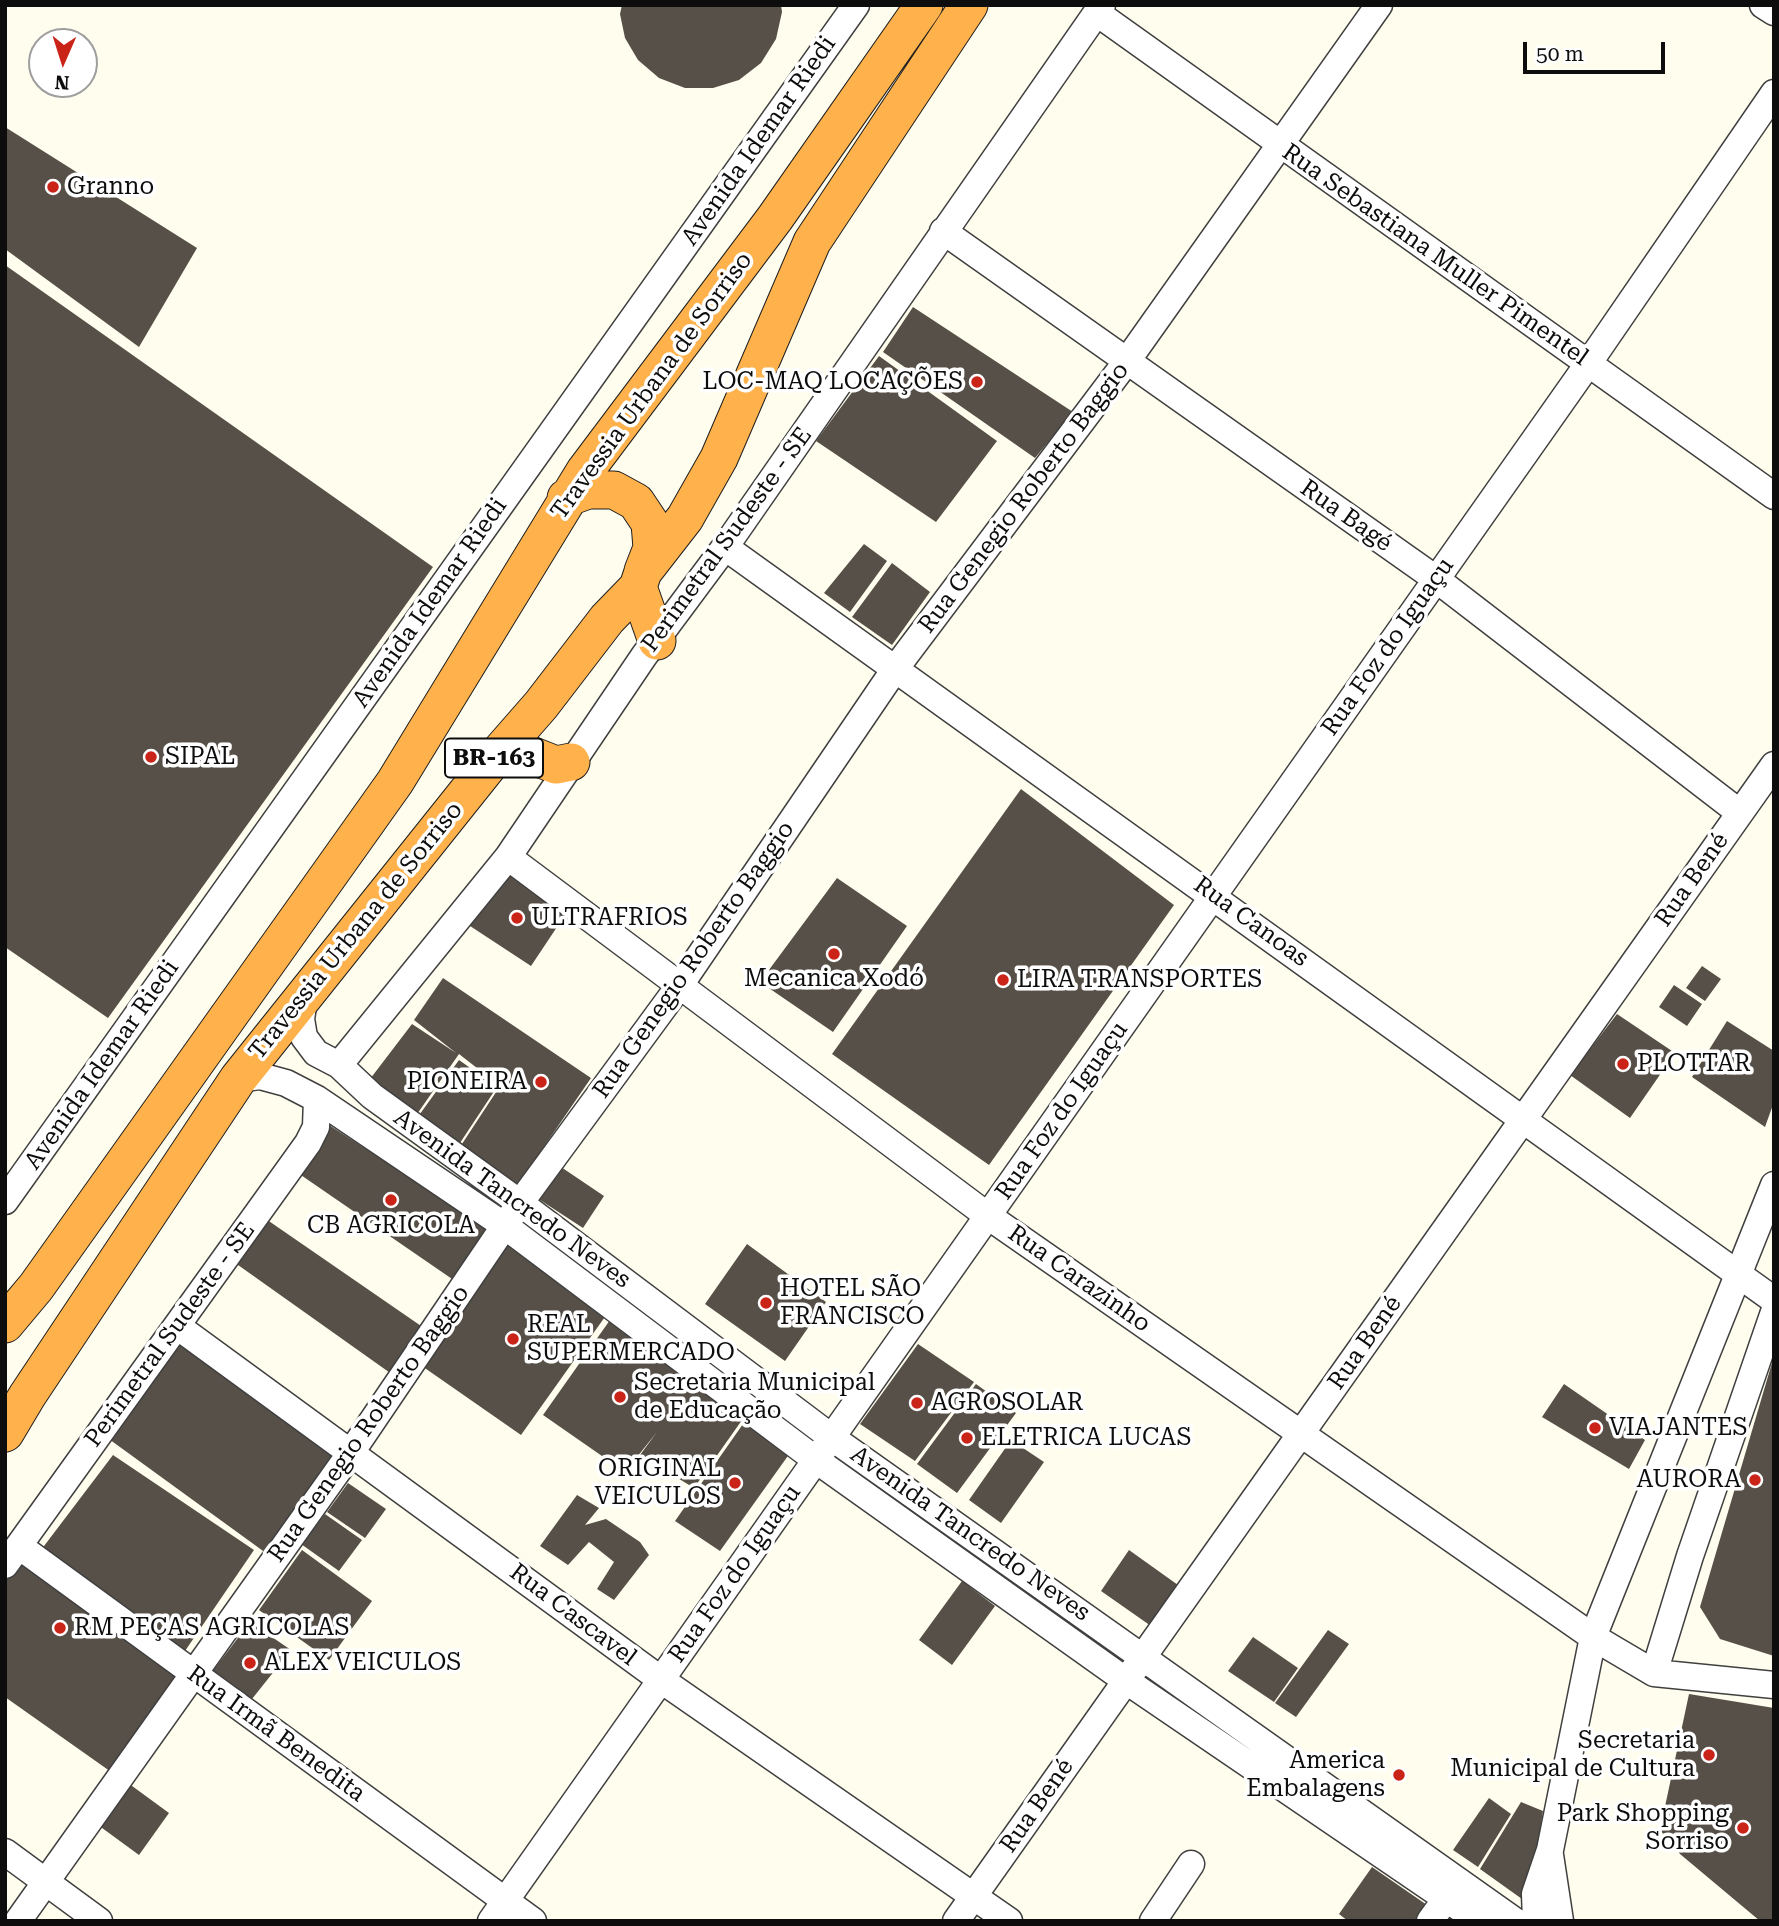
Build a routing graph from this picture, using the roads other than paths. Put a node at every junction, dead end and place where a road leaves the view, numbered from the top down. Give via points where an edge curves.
1 (856, 5) edge
2 (924, 5) edge
3 (969, 5) edge
4 (1379, 5) edge
5 (1763, 5) edge
6 (1099, 9) edge
7 (1774, 12) edge
8 (1774, 93) edge
9 (1282, 146) junction
10 (943, 231) junction
11 (1127, 361) junction
12 (1588, 363) junction
13 (1774, 496) edge
14 (566, 498) junction
15 (725, 547) junction
16 (640, 579) junction
17 (1436, 579) junction
18 (657, 641) junction
19 (895, 669) junction
20 (492, 761) junction
21 (571, 762) junction
22 (1774, 765) edge
23 (1740, 813) junction
24 (508, 857) junction
25 (1214, 895) junction
26 (680, 985) junction
27 (306, 992) junction
28 (339, 1065) junction
29 (238, 1079) junction
30 (317, 1099) junction
31 (1524, 1118) junction
32 (1774, 1185) edge
33 (5, 1201) edge
34 (520, 1203) junction
35 (988, 1216) junction
36 (505, 1226) junction
37 (1741, 1273) junction
38 (1774, 1300) edge
39 (1774, 1312) edge
40 (5, 1324) edge
41 (177, 1326) junction
42 (5, 1433) edge
43 (1302, 1433) junction
44 (831, 1437) junction
45 (352, 1451) junction
46 (816, 1460) junction
47 (12, 1555) edge
48 (1593, 1637) junction
49 (1144, 1656) junction
50 (1654, 1673) junction
51 (194, 1674) junction
52 (660, 1679) junction
53 (1125, 1681) junction
54 (1774, 1685) edge
55 (1549, 1850) junction
56 (5, 1852) edge
57 (1191, 1864) dead end
58 (46, 1881) junction
59 (974, 1896) junction
60 (1446, 1899) junction
61 (498, 1911) edge
62 (18, 1921) edge
63 (99, 1921) edge
64 (533, 1921) edge
65 (956, 1921) edge
66 (1009, 1921) edge
67 (1153, 1921) edge
68 (1430, 1921) edge
69 (1479, 1921) edge
70 (1515, 1921) edge
71 (1536, 1921) edge
72 (1560, 1921) edge

1 - 33 street, Avenida Idemar Riedi
2 - 14 highway, Travessia Urbana de Sorriso / BR-163 via 775,218
3 - 16 highway, Travessia Urbana de Sorriso / BR-163 via 812,242 719,458 685,518
4 - 9 street, Rua Genegio Roberto Baggio
5 - 7 street
6 - 9 street, Rua Sebastiana Muller Pimentel
6 - 10 street, Perimetral Sudeste - SE
8 - 12 street, Rua Foz do Iguaçu
9 - 11 street, Rua Genegio Roberto Baggio
9 - 12 street, Rua Sebastiana Muller Pimentel
10 - 11 street, Rua Bagé
10 - 15 street, Perimetral Sudeste - SE
11 - 17 street, Rua Bagé
11 - 19 street, Rua Genegio Roberto Baggio
12 - 13 street, Rua Sebastiana Muller Pimentel
12 - 17 street, Rua Foz do Iguaçu
14 - 16 highway via 588,490 614,490 636,502 650,523 652,548
14 - 40 highway, Travessia Urbana de Sorriso / BR-163 via 394,782 36,1287
15 - 18 street, Perimetral Sudeste - SE
15 - 19 street, Rua Canoas
16 - 18 highway
16 - 20 highway, Travessia Urbana de Sorriso / BR-163
17 - 23 street, Rua Bagé
17 - 25 street, Rua Foz do Iguaçu
18 - 21 street, Perimetral Sudeste - SE
19 - 25 street, Rua Canoas
19 - 26 street, Rua Genegio Roberto Baggio
20 - 21 highway via 518,754 556,765
20 - 27 highway, Travessia Urbana de Sorriso / BR-163
21 - 24 street, Perimetral Sudeste - SE
22 - 23 street, Rua Bené
23 - 31 street, Rua Bené
24 - 26 street, Rua Carazinho
24 - 28 street, Perimetral Sudeste - SE
25 - 31 street, Rua Canoas
25 - 35 street, Rua Foz do Iguaçu
26 - 34 street, Rua Genegio Roberto Baggio
26 - 35 street, Rua Carazinho
27 - 28 street, Avenida Tancredo Neves via 301,1019 304,1037 316,1053
27 - 29 highway, Travessia Urbana de Sorriso / BR-163
28 - 30 street, Perimetral Sudeste - SE via 320,1063 309,1071 306,1084
28 - 34 street, Avenida Tancredo Neves via 372,1097
29 - 30 street, Avenida Tancredo Neves via 260,1076
29 - 42 highway, Travessia Urbana de Sorriso / BR-163
30 - 36 street, Avenida Tancredo Neves
30 - 41 street, Perimetral Sudeste - SE via 316,1127 308,1143
31 - 37 street, Rua Canoas
31 - 43 street, Rua Bené
32 - 37 street
34 - 36 street, Rua Genegio Roberto Baggio
34 - 44 street, Avenida Tancredo Neves
35 - 43 street, Rua Carazinho
35 - 44 street, Rua Foz do Iguaçu
36 - 45 street, Rua Genegio Roberto Baggio
36 - 46 street, Avenida Tancredo Neves
37 - 38 street, Rua Canoas
37 - 48 street
39 - 50 street
41 - 45 street, Rua Cascavel
41 - 47 street, Perimetral Sudeste - SE
43 - 48 street, Rua Carazinho
43 - 49 street, Rua Bené
44 - 46 street, Rua Foz do Iguaçu
44 - 49 street, Avenida Tancredo Neves
45 - 51 street, Rua Genegio Roberto Baggio
45 - 52 street, Rua Cascavel
46 - 52 street, Rua Foz do Iguaçu
46 - 53 street, Avenida Tancredo Neves
47 - 51 street, Rua Irmã Benedita
48 - 50 street, Rua Carazinho
48 - 55 street
49 - 53 street, Rua Bené
49 - 70 street, Avenida Tancredo Neves
50 - 54 street
51 - 58 street, Rua Genegio Roberto Baggio
51 - 61 street, Rua Irmã Benedita
52 - 59 street, Rua Cascavel
52 - 61 street, Rua Foz do Iguaçu
53 - 59 street, Rua Bené
53 - 60 street, Avenida Tancredo Neves
55 - 71 street via 1535,1894
55 - 72 street
56 - 58 street
57 - 67 street
58 - 62 street, Rua Genegio Roberto Baggio
58 - 63 street
59 - 65 street, Rua Bené
59 - 66 street, Rua Cascavel
60 - 68 street
60 - 69 street, Avenida Tancredo Neves
61 - 64 street, Rua Irmã Benedita

